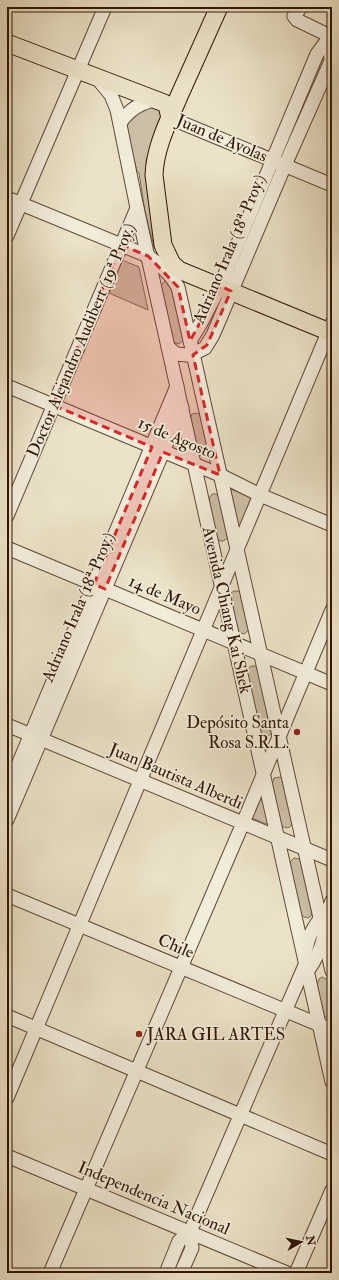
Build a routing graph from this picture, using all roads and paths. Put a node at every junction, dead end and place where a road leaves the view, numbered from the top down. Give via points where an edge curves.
1 (105, 7) edge
2 (219, 7) edge
3 (301, 7) edge
4 (332, 35) edge
5 (7, 43) edge
6 (77, 70) junction
7 (97, 78) junction
8 (163, 107) junction
9 (120, 123) junction
10 (279, 162) junction
11 (332, 185) edge
12 (7, 198) edge
13 (21, 203) junction
14 (138, 208) junction
15 (7, 236) edge
16 (121, 245) junction
17 (148, 256) junction
18 (226, 288) junction
19 (331, 329) edge
20 (168, 347) junction
21 (191, 348) junction
22 (7, 386) edge
23 (177, 386) junction
24 (53, 405) junction
25 (182, 407) junction
26 (158, 449) junction
27 (194, 465) junction
28 (220, 475) junction
29 (260, 495) junction
30 (7, 516) edge
31 (332, 525) edge
32 (7, 548) edge
33 (237, 549) junction
34 (221, 586) junction
35 (99, 587) junction
36 (332, 610) edge
37 (203, 630) junction
38 (234, 643) junction
39 (261, 654) junction
40 (306, 673) junction
41 (332, 684) edge
42 (7, 725) edge
43 (36, 737) junction
44 (279, 737) junction
45 (263, 772) junction
46 (140, 780) junction
47 (7, 791) edge
48 (7, 820) edge
49 (242, 823) junction
50 (277, 837) junction
51 (304, 848) junction
52 (332, 860) edge
53 (7, 894) edge
54 (332, 901) edge
55 (80, 925) junction
56 (322, 926) junction
57 (306, 966) junction
58 (181, 967) junction
59 (332, 971) edge
60 (286, 1011) junction
61 (7, 1016) edge
62 (319, 1025) junction
63 (36, 1029) junction
64 (332, 1030) edge
65 (136, 1071) junction
66 (332, 1082) edge
67 (7, 1098) edge
68 (240, 1115) junction
69 (332, 1154) edge
70 (7, 1156) edge
71 (86, 1189) junction
72 (332, 1190) edge
73 (190, 1232) junction
74 (50, 1273) edge
75 (166, 1273) edge
76 (181, 1273) edge
77 (287, 1273) edge
78 (296, 1273) edge

1 - 6 street
2 - 8 main road via 182,91
3 - 4 street via 294,16 297,20
4 - 10 street, Adriano Irala (18ª Proy.) via 331,61
5 - 6 main road, Juan de Ayolas
6 - 7 main road, Juan de Ayolas
6 - 13 street
7 - 8 main road, Juan de Ayolas
7 - 9 street, Avenida Chiang Kai Shek via 111,95
8 - 9 street via 144,102
8 - 10 street, Juan de Ayolas
8 - 18 main road via 159,146 154,165 163,245 172,264 179,270
9 - 14 street, Avenida Chiang Kai Shek
10 - 11 street, Juan de Ayolas
10 - 18 street, Adriano Irala (18ª Proy.)
12 - 13 street
13 - 15 street
13 - 16 street
14 - 16 street, Doctor Alejandro Audibert (19ª Proy.)
14 - 17 street, Avenida Chiang Kai Shek
16 - 17 street
16 - 24 street, Doctor Alejandro Audibert (19ª Proy.)
17 - 20 street, Avenida Chiang Kai Shek
17 - 21 street, Avenida Chiang Kai Shek via 173,278 178,287
18 - 19 main road
18 - 21 street, Adriano Irala (18ª Proy.) via 201,323
19 - 29 street
20 - 21 street via 181,355
20 - 23 street, Avenida Chiang Kai Shek
21 - 28 street, Avenida Chiang Kai Shek
22 - 24 street, 15 de Agosto
23 - 25 street, Avenida Chiang Kai Shek
23 - 26 street, Adriano Irala (18ª Proy.)
24 - 26 street, 15 de Agosto
24 - 30 street, Doctor Alejandro Audibert (19ª Proy.)
25 - 26 street, Adriano Irala (18ª Proy.)
25 - 27 street, Avenida Chiang Kai Shek
26 - 27 street, 15 de Agosto
26 - 35 street, Adriano Irala (18ª Proy.)
27 - 28 street, 15 de Agosto
27 - 34 street, Avenida Chiang Kai Shek
28 - 29 street, 15 de Agosto
28 - 33 street, Avenida Chiang Kai Shek
29 - 31 street, 15 de Agosto
29 - 33 street
32 - 35 street, 14 de Mayo
33 - 34 street
33 - 39 street, Avenida Chiang Kai Shek
34 - 37 street
34 - 38 street, Avenida Chiang Kai Shek
35 - 37 street, 14 de Mayo
35 - 43 street, Adriano Irala (18ª Proy.)
36 - 40 street
37 - 38 street, 14 de Mayo
37 - 46 street
38 - 39 street, 14 de Mayo
38 - 45 street, Avenida Chiang Kai Shek
39 - 40 street, 14 de Mayo
39 - 44 street, Avenida Chiang Kai Shek
40 - 41 street, 14 de Mayo
40 - 44 street
42 - 43 street, Juan Bautista Alberdi
43 - 46 street, Juan Bautista Alberdi
43 - 47 street, Adriano Irala (18ª Proy.)
43 - 48 street, Adriano Irala (18ª Proy.)
44 - 45 street
44 - 51 street, Avenida Chiang Kai Shek
45 - 49 street
45 - 50 street, Avenida Chiang Kai Shek
46 - 49 street, Juan Bautista Alberdi
46 - 55 street
49 - 50 street, Juan Bautista Alberdi
49 - 58 street
50 - 51 street, Juan Bautista Alberdi
50 - 57 street, Avenida Chiang Kai Shek
51 - 52 street, Juan Bautista Alberdi
51 - 56 street, Avenida Chiang Kai Shek
53 - 55 street, Chile
54 - 56 street
55 - 58 street, Chile
55 - 63 street
56 - 57 street via 322,946 316,960
56 - 59 street, Avenida Chiang Kai Shek
57 - 60 street
57 - 62 street, Avenida Chiang Kai Shek
58 - 60 street, Chile
58 - 65 street
60 - 62 street, Chile
60 - 68 street
61 - 63 street
62 - 64 street, Chile
62 - 66 street, Avenida Chiang Kai Shek
63 - 65 street
63 - 67 street
65 - 68 street
65 - 71 street
68 - 69 street
68 - 73 street
70 - 71 street, Independencia Nacional
71 - 73 street, Independencia Nacional
71 - 74 street
72 - 78 street
73 - 75 street via 180,1241
73 - 76 street via 192,1248
73 - 77 street, Independencia Nacional

